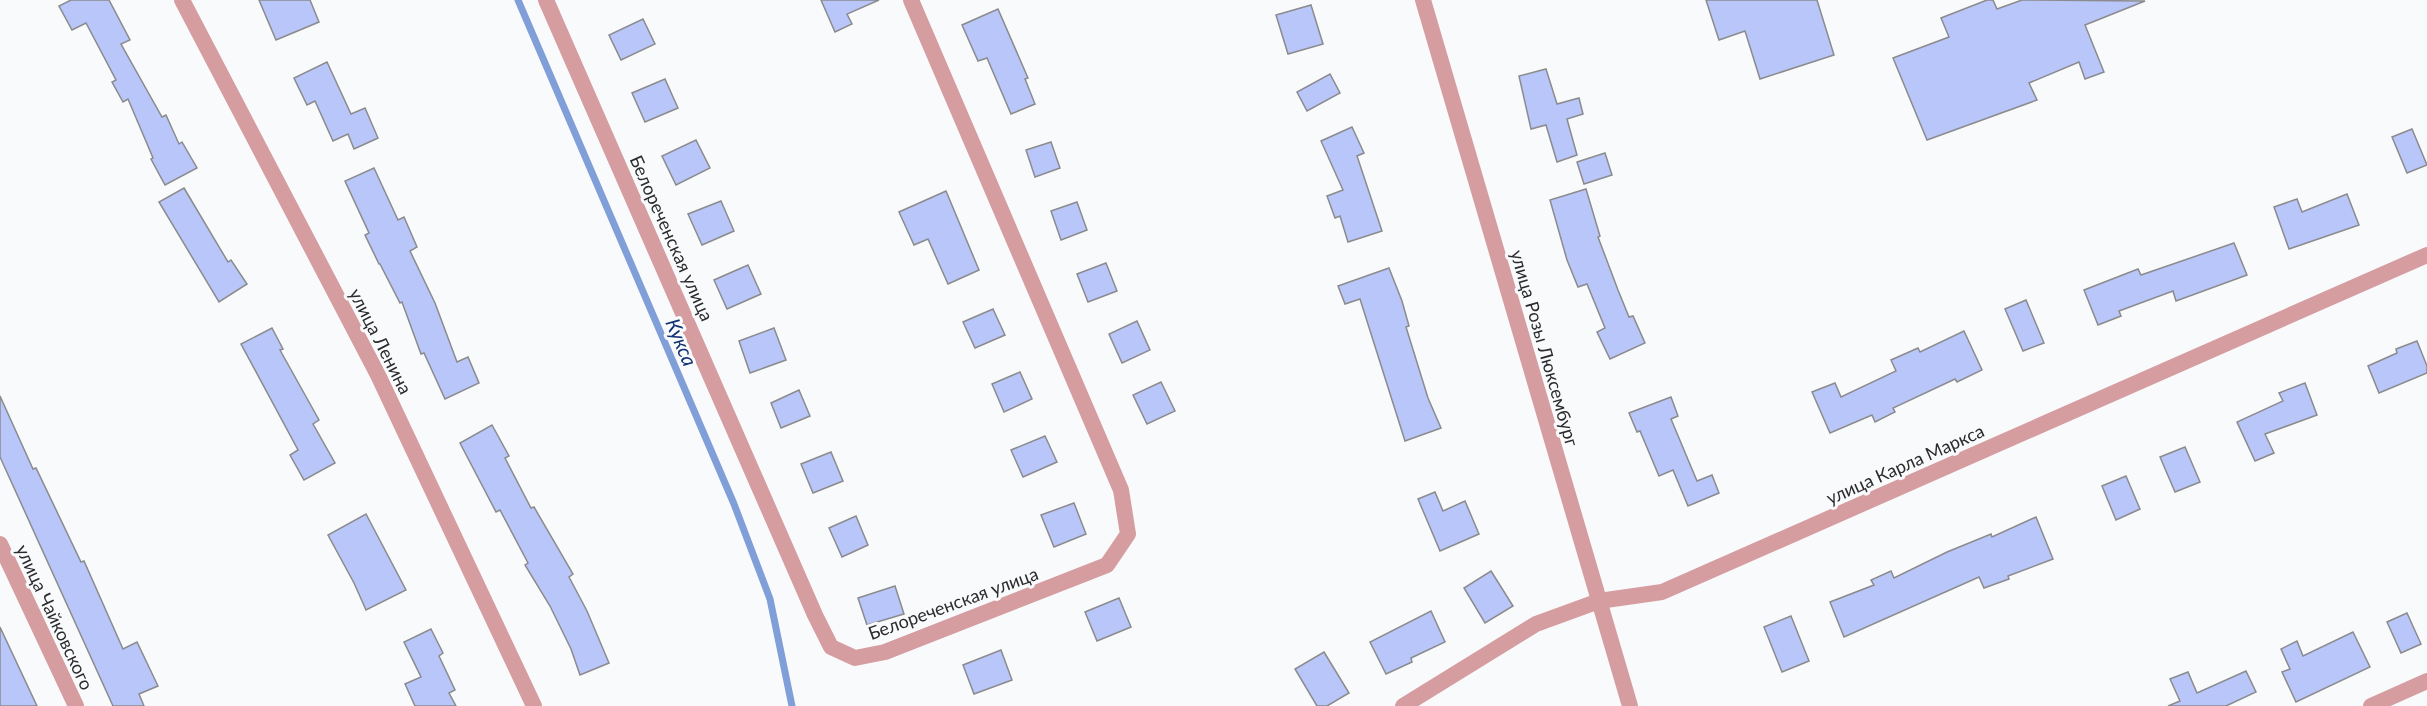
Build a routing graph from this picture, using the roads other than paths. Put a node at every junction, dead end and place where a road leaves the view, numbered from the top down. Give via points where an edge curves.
1 (182, 0) edge
2 (546, 0) edge
3 (911, 0) edge
4 (1423, 0) edge
5 (2427, 255) edge
6 (0, 544) edge
7 (1599, 601) junction
8 (2427, 681) edge
9 (76, 706) edge
10 (534, 706) edge
11 (1403, 706) edge
12 (1630, 706) edge
13 (2370, 706) edge

1 - 10 street, улица Ленина via 378,375
2 - 3 street, Белореченская улица via 815,615 831,646 855,658 885,652 1107,565 1128,534 1121,490
4 - 7 street, улица Розы Люксембург
5 - 7 street, улица Карла Маркса via 1662,592
6 - 9 street, улица Чайковского
7 - 11 street, улица Карла Маркса via 1536,624
7 - 12 street, улица Розы Люксембург
8 - 13 street

